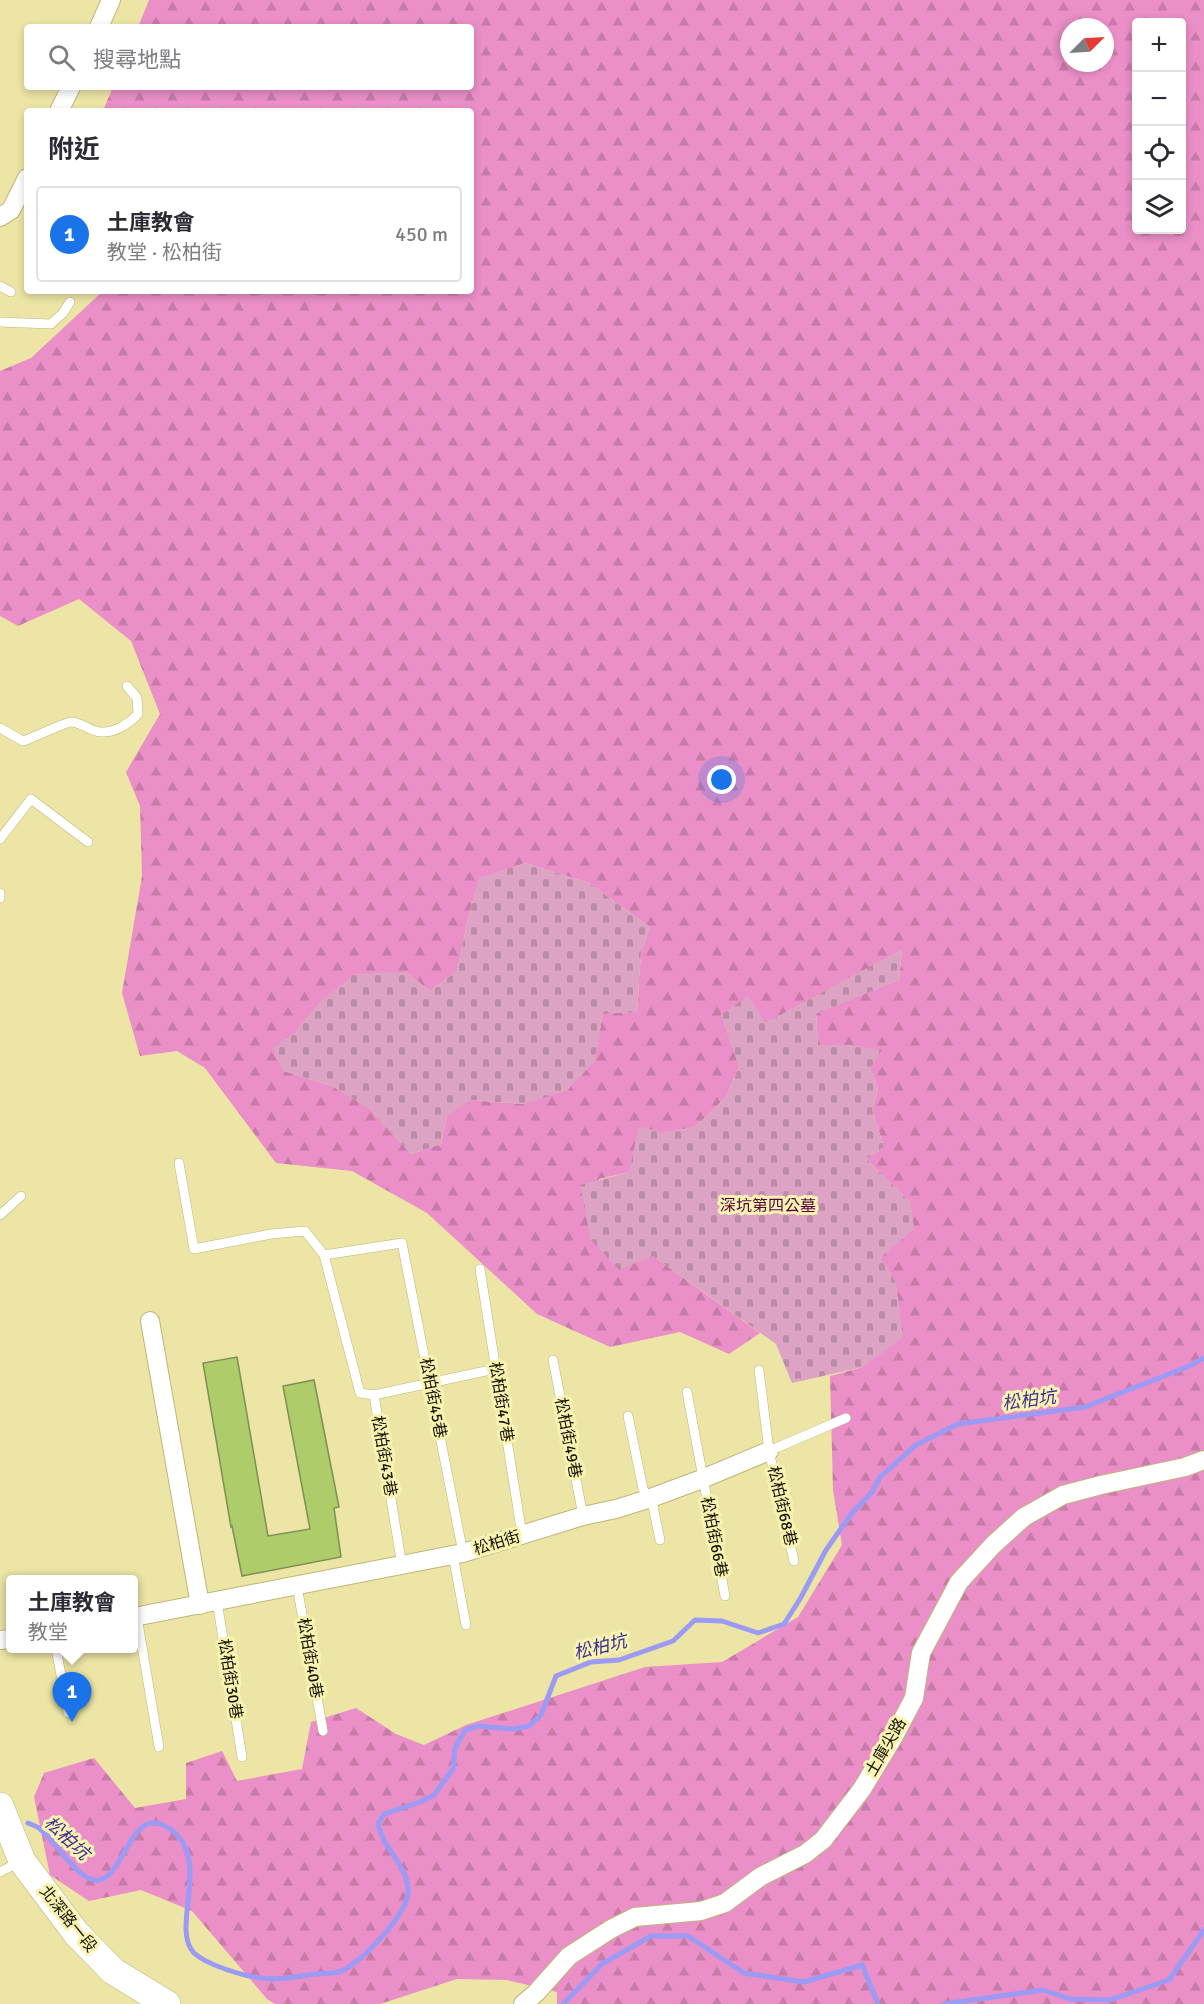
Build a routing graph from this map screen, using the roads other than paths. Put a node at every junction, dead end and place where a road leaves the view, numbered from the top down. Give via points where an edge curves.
1 (111, 0) edge
2 (100, 24) edge
3 (69, 90) edge
4 (60, 108) edge
5 (24, 184) edge
6 (0, 217) edge
7 (0, 286) edge
8 (11, 292) dead end
9 (70, 302) dead end
10 (0, 322) edge
11 (127, 686) dead end
12 (0, 728) edge
13 (0, 839) edge
14 (88, 842) dead end
15 (0, 893) edge
16 (0, 898) edge
17 (179, 1163) dead end
18 (21, 1196) dead end
19 (0, 1215) edge
20 (324, 1255) junction
21 (480, 1269) dead end
22 (150, 1322) dead end
23 (553, 1360) dead end
24 (495, 1369) junction
25 (759, 1370) dead end
26 (430, 1383) junction
27 (687, 1392) dead end
28 (374, 1395) junction
29 (628, 1416) dead end
30 (846, 1418) dead end
31 (769, 1450) junction
32 (1204, 1460) edge
33 (702, 1479) junction
34 (648, 1499) junction
35 (583, 1516) junction
36 (522, 1535) junction
37 (660, 1540) dead end
38 (458, 1554) junction
39 (794, 1562) dead end
40 (402, 1566) junction
41 (297, 1586) junction
42 (725, 1596) dead end
43 (208, 1603) junction
44 (138, 1616) edge
45 (466, 1624) dead end
46 (138, 1633) edge
47 (57, 1653) edge
48 (68, 1713) dead end
49 (323, 1731) dead end
50 (159, 1747) dead end
51 (243, 1757) dead end
52 (0, 1806) edge
53 (11, 1866) edge
54 (167, 2004) edge
55 (523, 2004) edge

1 - 2 street
3 - 4 street
5 - 6 street via 11,210
7 - 8 lane
9 - 10 lane via 51,324
11 - 12 lane via 137,698 138,714 120,727 101,732 69,721 23,741
13 - 14 lane via 31,800
15 - 16 lane
17 - 20 lane via 194,1249 305,1231
18 - 19 lane
20 - 26 lane, 松柏街45巷 via 402,1244
20 - 28 lane, 松柏街43巷 via 360,1393
21 - 24 lane, 松柏街47巷
22 - 43 street
23 - 35 lane, 松柏街49巷
24 - 26 lane
24 - 36 lane, 松柏街47巷
25 - 31 lane, 松柏街68巷
26 - 28 lane
26 - 38 lane, 松柏街45巷
27 - 33 lane, 松柏街66巷
28 - 40 lane, 松柏街43巷
29 - 34 lane
30 - 31 lane, 松柏街
31 - 33 street, 松柏街
31 - 39 lane, 松柏街68巷
32 - 55 street, 土庫尖路 via 1064,1495 1024,1517 959,1582 921,1653 914,1698 894,1736 862,1789 822,1840 805,1854 759,1877 725,1903 701,1911 635,1917 611,1929 569,1956
33 - 34 street, 松柏街
33 - 42 lane, 松柏街66巷
34 - 35 street, 松柏街
34 - 37 lane
35 - 36 street, 松柏街
36 - 38 street, 松柏街
38 - 40 street, 松柏街
38 - 45 lane, 松柏街45巷
40 - 41 street, 松柏街
41 - 43 street, 松柏街
41 - 49 lane, 松柏街40巷
43 - 44 street, 松柏街
43 - 51 lane, 松柏街30巷
46 - 50 lane
47 - 48 lane
52 - 53 main road, 北深路一段
53 - 54 main road, 北深路一段 via 113,1971

